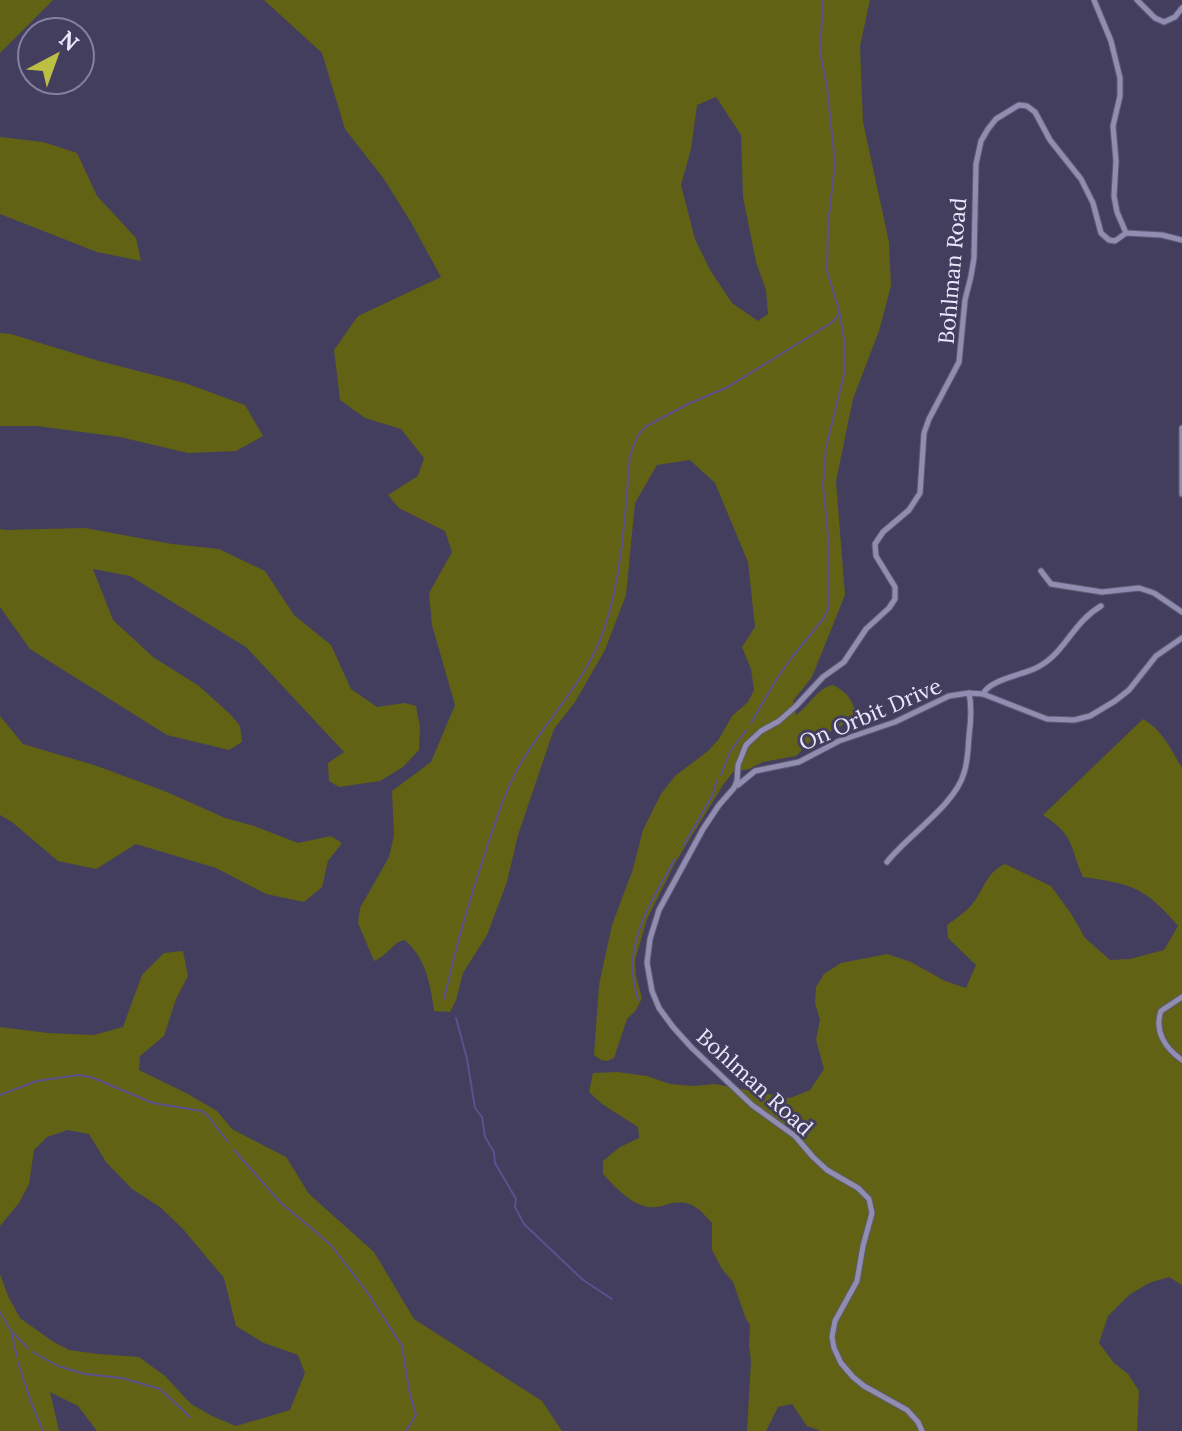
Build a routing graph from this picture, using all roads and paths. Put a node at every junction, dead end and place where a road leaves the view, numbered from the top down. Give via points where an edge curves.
1 (1094, 0) edge
2 (1137, 0) edge
3 (1182, 8) edge
4 (1126, 233) junction
5 (1182, 240) edge
6 (1182, 428) edge
7 (1182, 494) edge
8 (1041, 571) dead end
9 (1101, 606) dead end
10 (1182, 612) edge
11 (1182, 638) edge
12 (969, 693) junction
13 (983, 694) junction
14 (734, 788) junction
15 (887, 862) dead end
16 (1182, 997) edge
17 (1182, 1060) edge
18 (922, 1431) edge

1 - 4 street via 1120,78 1113,126 1114,196
2 - 3 street via 1164,22
4 - 5 street
4 - 14 street, Bohlman Road via 1115,241 1103,235 1081,179 1032,109 1017,106 992,123 976,164 974,258 959,362 924,433 920,493 875,544 876,556 895,587 895,599 844,662 746,745
6 - 7 street
8 - 10 street via 1051,584 1067,587 1102,592 1139,588
9 - 13 street via 1038,668 988,687
11 - 13 street, On Orbit Drive via 1156,656 1129,690 1090,716 1047,719
12 - 13 street, On Orbit Drive
12 - 14 street, On Orbit Drive via 949,696 799,762 755,771
12 - 15 street via 970,731 961,781
14 - 18 street, Bohlman Road via 703,829 659,910 647,963 652,991 673,1027 711,1066 827,1170 869,1199 872,1213 857,1281 835,1321 834,1348 853,1377 907,1410
16 - 17 street via 1161,1011 1157,1023 1168,1049

